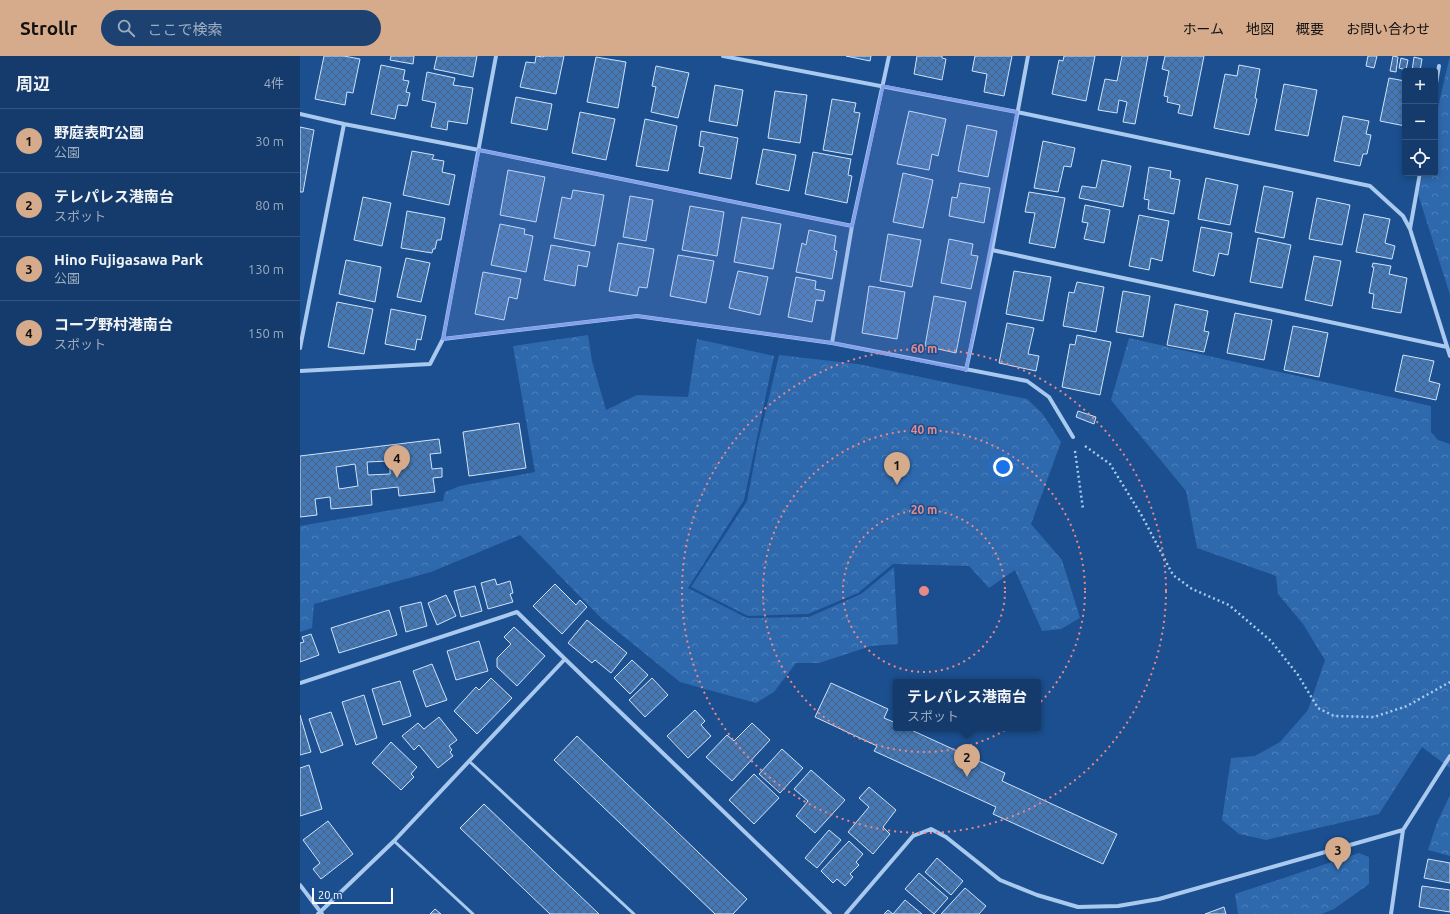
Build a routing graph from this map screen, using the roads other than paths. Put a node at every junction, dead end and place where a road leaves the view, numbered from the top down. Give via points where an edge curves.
1 (496, 56) edge
2 (723, 56) edge
3 (889, 56) edge
4 (1028, 56) edge
5 (1439, 66) dead end
6 (1438, 72) edge
7 (883, 86) junction
8 (1017, 112) junction
9 (300, 114) edge
10 (344, 124) junction
11 (479, 150) junction
12 (1419, 176) edge
13 (852, 226) junction
14 (1410, 229) junction
15 (992, 250) junction
16 (443, 339) junction
17 (832, 342) junction
18 (1447, 346) junction
19 (300, 348) edge
20 (1450, 356) edge
21 (966, 370) junction
22 (300, 371) edge
23 (1073, 437) road end
24 (565, 659) junction
25 (300, 683) edge
26 (1450, 756) edge
27 (470, 762) junction
28 (1403, 830) junction
29 (394, 842) junction
30 (300, 885) edge
31 (320, 913) edge
32 (473, 914) edge
33 (634, 914) edge
34 (830, 914) edge
35 (846, 914) edge
36 (1391, 914) edge

1 - 11 street
2 - 7 street
3 - 7 street
4 - 8 street
5 - 6 street
7 - 8 street
7 - 13 street
8 - 14 street via 1370,186 1403,216
8 - 15 street
9 - 10 street
10 - 11 street
10 - 19 street
11 - 13 street
11 - 16 street
12 - 14 street
13 - 17 street
14 - 18 street
15 - 18 street
15 - 21 street
16 - 17 street via 637,316
16 - 22 street via 430,364
17 - 21 street
18 - 20 street
21 - 23 street via 1027,381 1049,397
24 - 25 street via 517,612
24 - 27 street
24 - 34 street
26 - 28 street
27 - 29 street
27 - 33 lane
28 - 35 street via 1159,899 1118,906 1078,907 1000,880 946,837 931,829 913,836
28 - 36 street
29 - 31 street
29 - 32 lane
30 - 31 street

